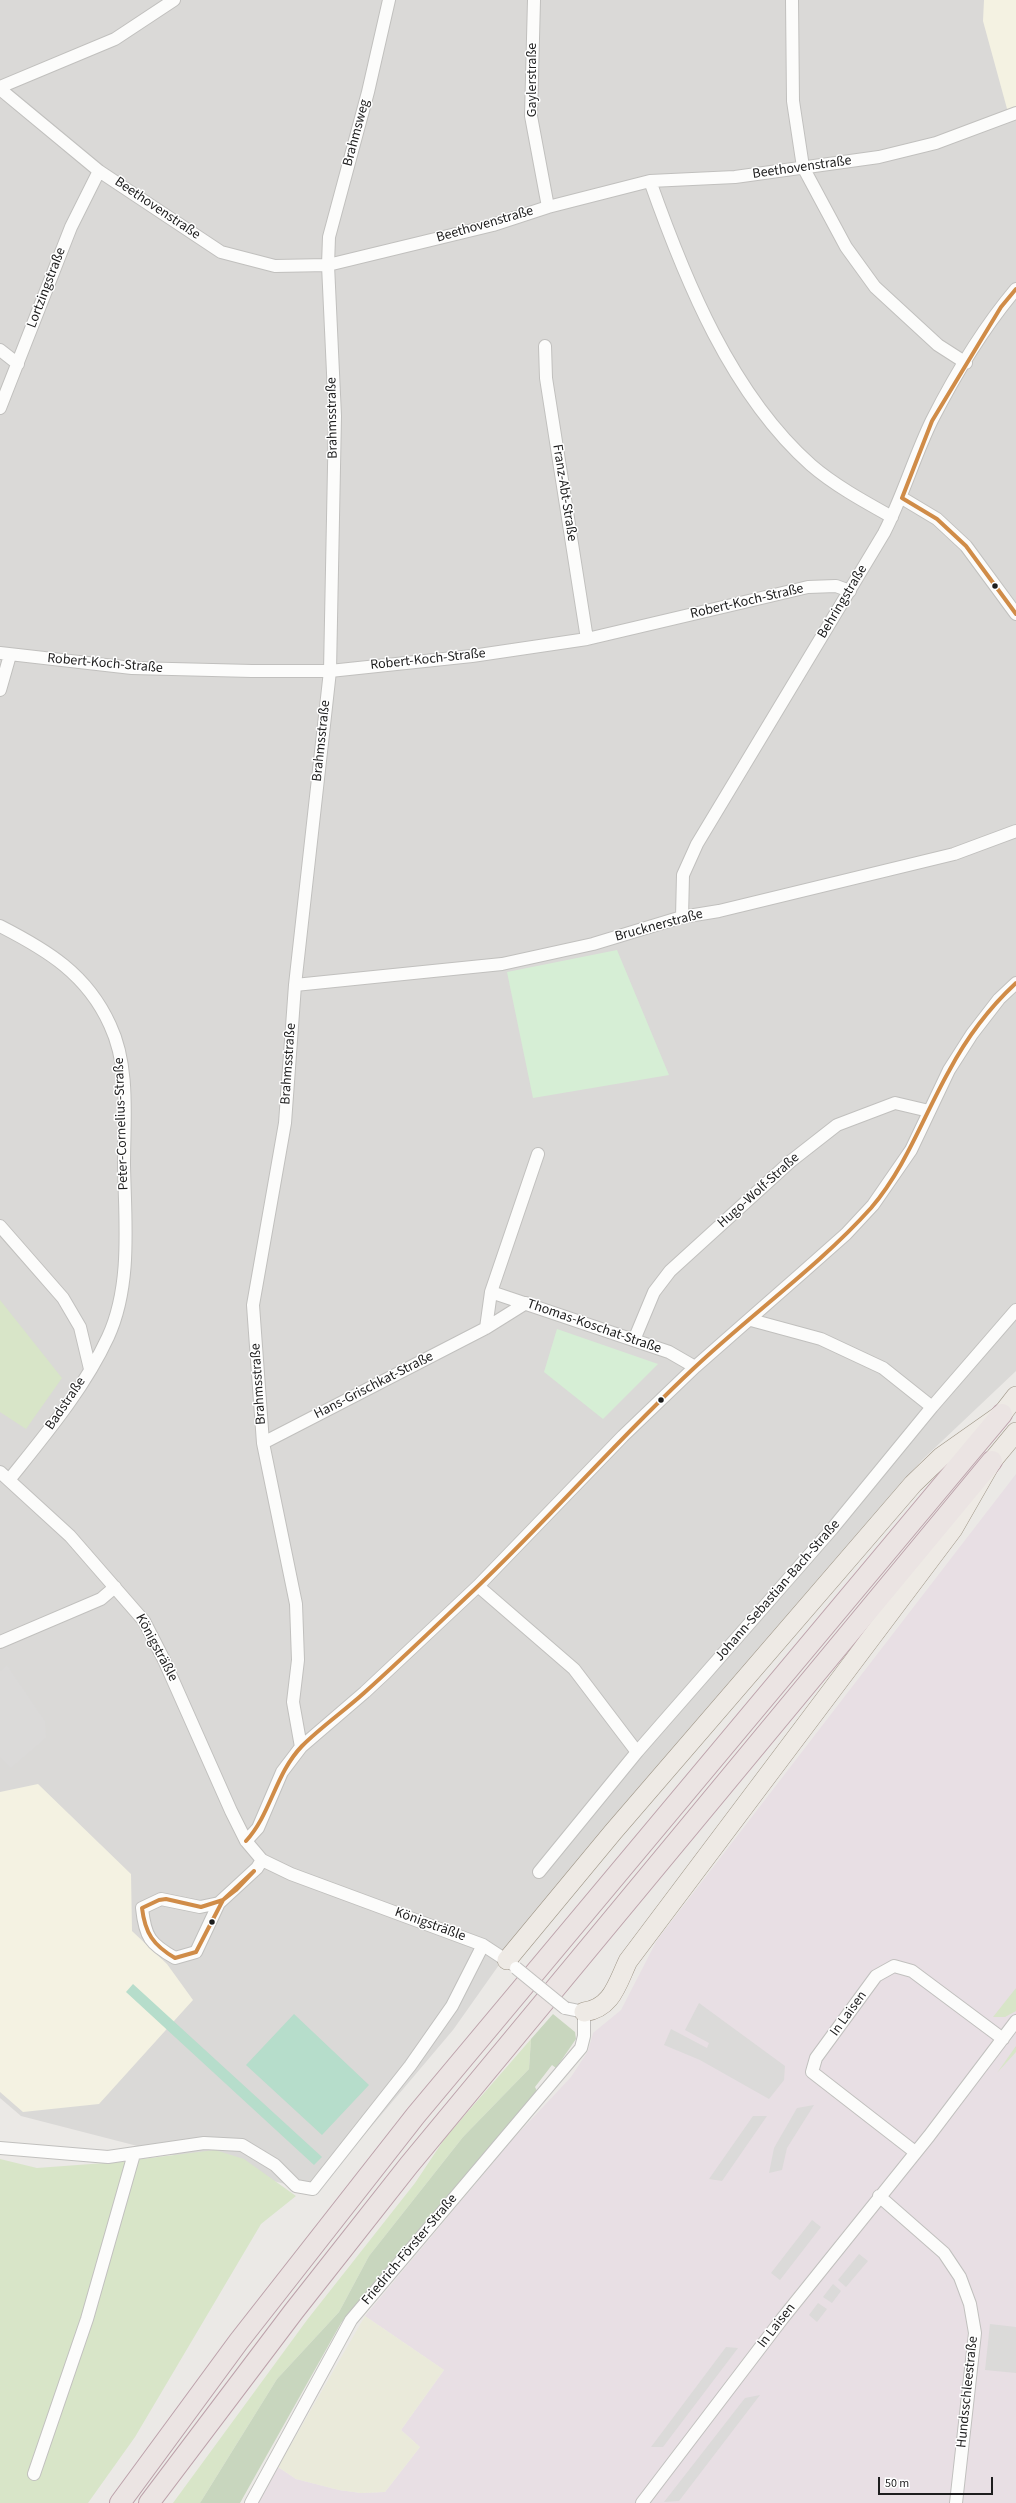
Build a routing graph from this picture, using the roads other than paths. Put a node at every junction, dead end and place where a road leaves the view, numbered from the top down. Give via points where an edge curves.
1 (174, 0) edge
2 (389, 0) edge
3 (534, 0) edge
4 (792, 0) edge
5 (0, 88) edge
6 (1016, 113) edge
7 (803, 167) junction
8 (99, 171) junction
9 (650, 181) junction
10 (548, 207) junction
11 (328, 265) junction
12 (1016, 289) edge
13 (545, 346) dead end
14 (0, 350) edge
15 (966, 363) junction
16 (18, 364) junction
17 (0, 408) edge
18 (902, 498) junction
19 (892, 517) junction
20 (850, 591) junction
21 (1016, 614) edge
22 (587, 639) junction
23 (5, 654) edge
24 (330, 671) junction
25 (0, 690) edge
26 (1016, 831) edge
27 (682, 917) junction
28 (0, 926) edge
29 (1016, 983) edge
30 (295, 985) junction
31 (929, 1111) junction
32 (538, 1154) dead end
33 (0, 1226) edge
34 (491, 1292) junction
35 (526, 1304) junction
36 (1016, 1310) edge
37 (752, 1320) junction
38 (486, 1328) junction
39 (634, 1340) junction
40 (695, 1367) junction
41 (90, 1369) junction
42 (1016, 1396) edge
43 (932, 1407) junction
44 (1002, 1414) junction
45 (1016, 1432) edge
46 (263, 1444) junction
47 (992, 1461) junction
48 (0, 1472) edge
49 (9, 1480) junction
50 (478, 1586) junction
51 (115, 1587) junction
52 (0, 1642) edge
53 (301, 1747) junction
54 (637, 1752) junction
55 (246, 1841) junction
56 (262, 1860) junction
57 (539, 1872) dead end
58 (219, 1903) junction
59 (483, 1945) junction
60 (511, 1964) junction
61 (584, 2012) junction
62 (1016, 2021) edge
63 (1016, 2034) edge
64 (1003, 2039) junction
65 (0, 2148) edge
66 (915, 2152) junction
67 (134, 2154) junction
68 (879, 2196) junction
69 (34, 2474) dead end
70 (120, 2503) edge
71 (149, 2503) edge
72 (251, 2503) edge
73 (642, 2503) edge
74 (956, 2503) edge

1 - 5 street via 115,39
2 - 11 street, Brahmsweg via 367,99 329,237
3 - 10 street, Gaylerstraße via 531,116
4 - 7 street via 793,101
5 - 8 street, Beethovenstraße
6 - 7 street, Beethovenstraße via 936,143 879,157
7 - 9 street, Beethovenstraße via 735,177
7 - 15 street via 846,247 875,286 938,345
8 - 11 street, Beethovenstraße via 221,252 275,266
8 - 16 street, Lortzingstraße via 71,227
9 - 10 street, Beethovenstraße
9 - 19 street via 670,240 696,297 751,394 782,436 812,466
10 - 11 street, Beethovenstraße via 493,225
11 - 24 street, Brahmsstraße via 335,416
12 - 15 street, Behringstraße via 1001,307
13 - 22 street, Franz-Abt-Straße via 546,378
14 - 16 street
15 - 18 street, Behringstraße via 932,421
16 - 17 street, Lortzingstraße
18 - 19 street, Behringstraße
18 - 21 street via 937,519 966,546
19 - 20 street, Behringstraße
20 - 22 street, Robert-Koch-Straße via 836,586 808,587
20 - 27 street, Behringstraße via 697,844 683,875
22 - 24 street, Robert-Koch-Straße via 472,656
23 - 24 street, Robert-Koch-Straße via 132,668
23 - 25 street
24 - 30 street, Brahmsstraße
26 - 27 street, Brucknerstraße via 954,854 719,911
27 - 30 street, Brucknerstraße via 593,944 502,964
28 - 41 street, Peter-Cornelius-Straße via 50,953 78,978 110,1025 119,1050 124,1091 125,1256 119,1306 108,1337
29 - 31 street via 999,999 972,1034 949,1070
30 - 46 street, Brahmsstraße via 285,1123 253,1306
31 - 37 street via 910,1150 873,1205 846,1234
31 - 39 street, Hugo-Wolf-Straße via 895,1103 837,1125 791,1161 670,1271 654,1292
32 - 34 street
33 - 41 street, Badstraße via 63,1298 80,1327
34 - 35 street, Thomas-Koschat-Straße
34 - 38 street
35 - 38 street, Hans-Grischkat-Straße
35 - 39 street, Thomas-Koschat-Straße
36 - 43 street, Johann-Sebastian-Bach-Straße
37 - 40 street
37 - 43 street via 821,1339 884,1368
38 - 46 street, Hans-Grischkat-Straße
39 - 40 street, Thomas-Koschat-Straße via 669,1352
40 - 50 street via 607,1452
41 - 49 street, Badstraße via 58,1419
42 - 44 main road
43 - 54 street, Johann-Sebastian-Bach-Straße via 832,1529
44 - 60 main road via 941,1457 913,1484 613,1832
44 - 70 highway via 416,2114 239,2341
45 - 47 main road
46 - 53 street, Brahmsstraße via 296,1604 298,1660 293,1702
47 - 61 main road via 953,1529 734,1816 628,1961 608,2000 597,2010
47 - 71 highway via 409,2165 294,2311
48 - 49 street, Königsträßle
49 - 51 street, Königsträßle via 70,1536
50 - 53 street via 366,1692
50 - 54 street via 574,1669
51 - 52 street via 101,1599
51 - 55 street, Königsträßle via 150,1632
53 - 55 street via 282,1772 258,1828
54 - 57 street, Johann-Sebastian-Bach-Straße
55 - 56 street, Königsträßle
56 - 58 street via 250,1875
56 - 59 street, Königsträßle via 291,1874
58 - 58 street via 200,1908 161,1899 142,1908 144,1930 158,1949 175,1958 196,1952
59 - 60 street, Königsträßle
59 - 67 street via 452,2006 410,2066 313,2188 296,2186 275,2165 242,2145 204,2143
60 - 61 street, Königsträßle, bridge via 565,2008
61 - 72 street, Friedrich-Förster-Straße via 581,2048 351,2320
62 - 64 street, In Laisen
63 - 64 street
64 - 66 street, In Laisen
64 - 66 street, In Laisen via 912,1970 894,1966 876,1976 816,2058 812,2072
65 - 67 street via 80,2156 108,2157
66 - 68 street, In Laisen
67 - 69 street via 87,2319
68 - 73 street, In Laisen
68 - 74 street, Hundsschleestraße via 944,2253 960,2276 970,2304 975,2340

